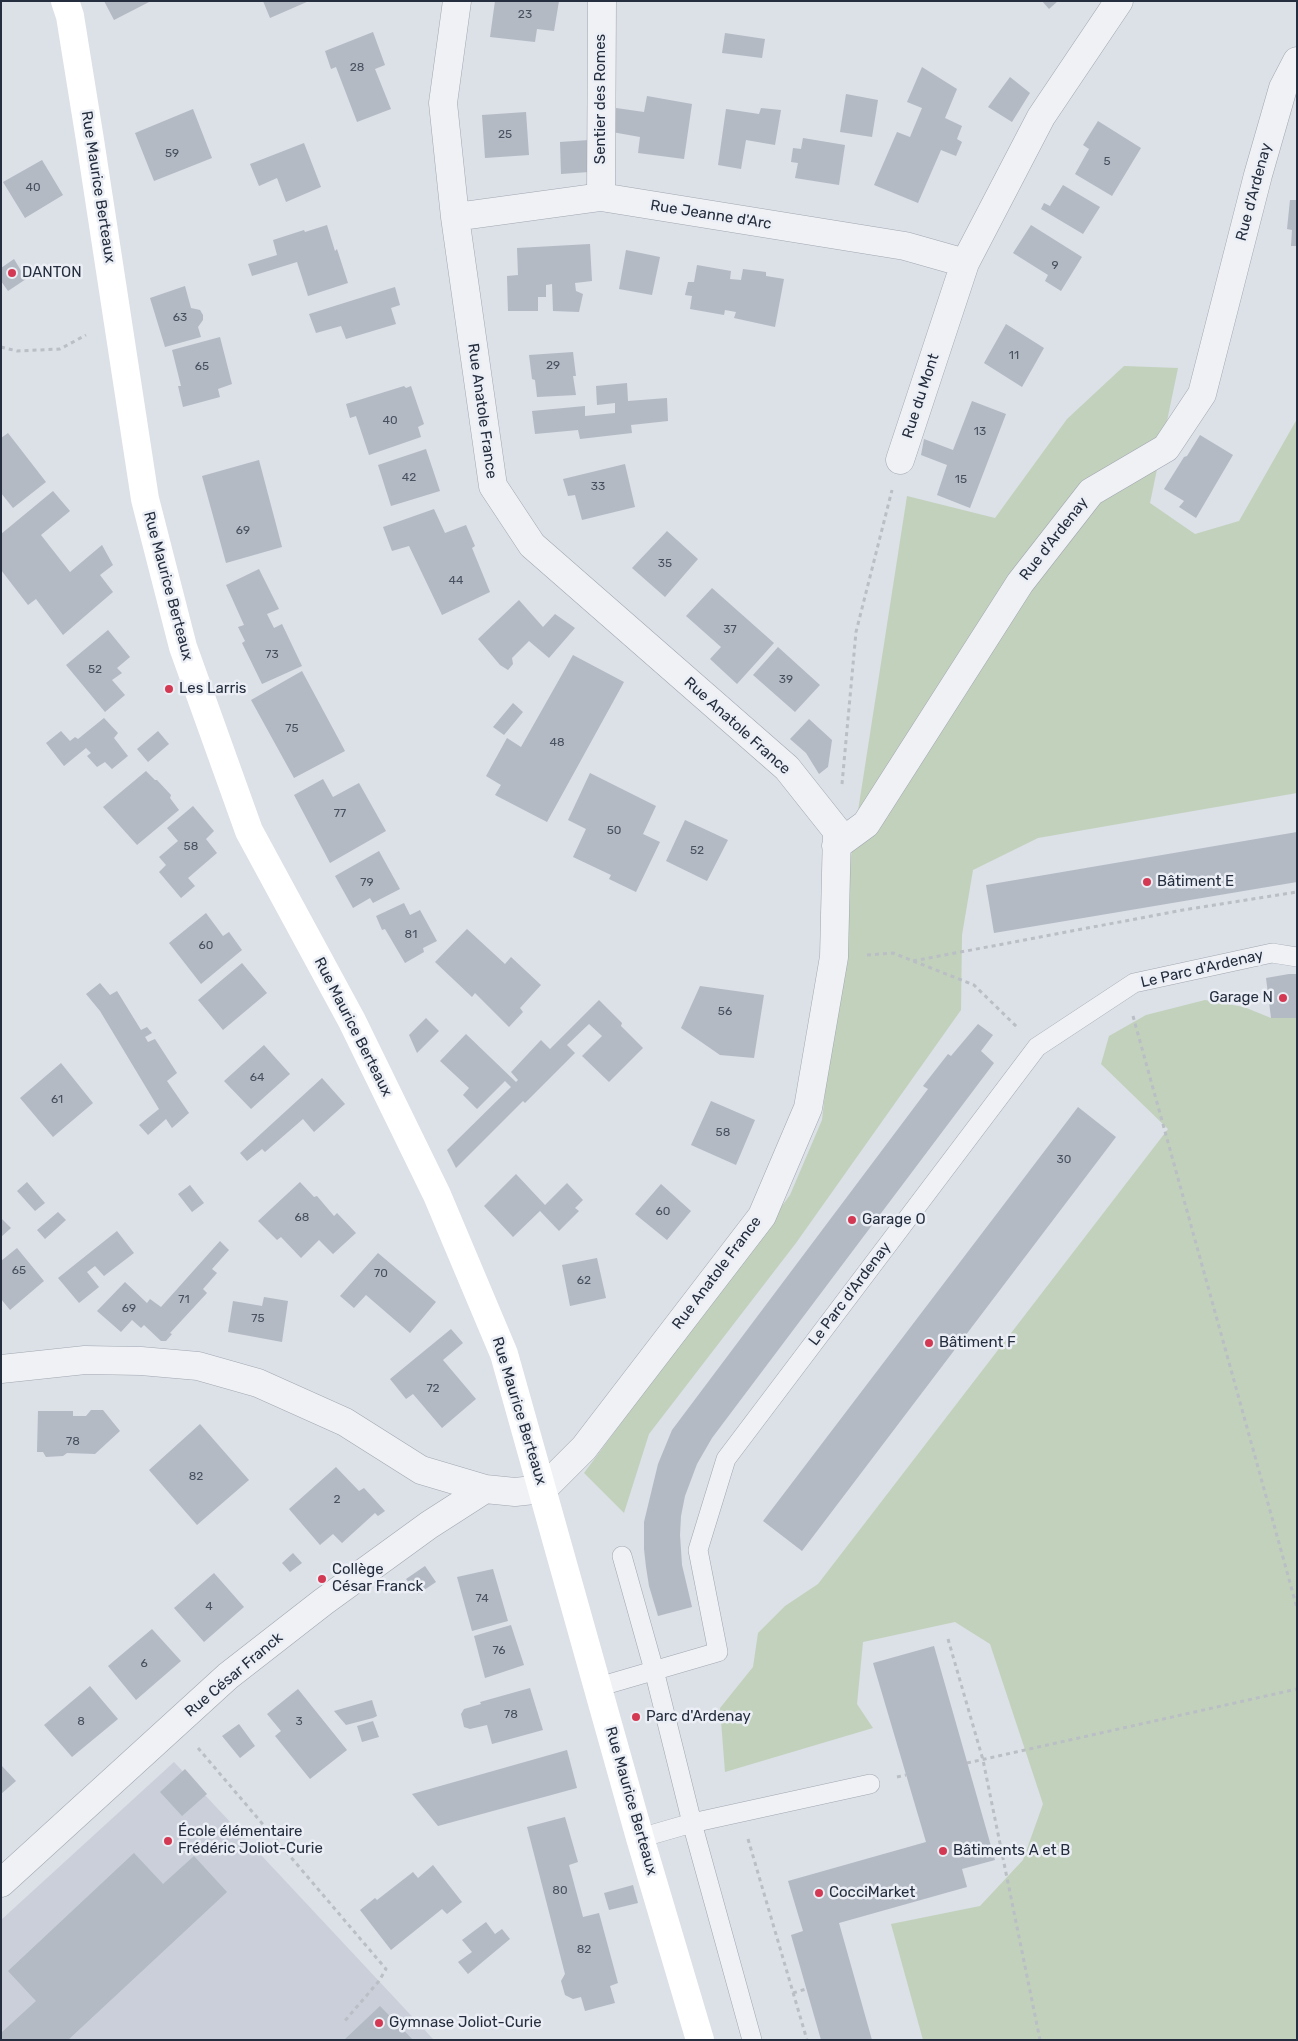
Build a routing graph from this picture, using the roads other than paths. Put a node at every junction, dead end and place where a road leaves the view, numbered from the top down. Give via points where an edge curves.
1 (65, 1) edge
2 (457, 1) edge
3 (602, 1) edge
4 (1119, 1) edge
5 (1297, 61) edge
6 (601, 197) junction
7 (455, 217) junction
8 (965, 263) junction
9 (900, 460) road end
10 (837, 838) junction
11 (1297, 957) edge
12 (1, 1369) edge
13 (485, 1489) junction
14 (542, 1489) junction
15 (622, 1556) dead end
16 (654, 1670) junction
17 (598, 1687) junction
18 (870, 1784) dead end
19 (692, 1823) junction
20 (640, 1838) junction
21 (1, 1883) edge
22 (700, 2040) edge
23 (752, 2040) edge

1 - 14 main road, Rue Maurice Berteaux via 90,140 145,499 184,647 249,831 352,1021 437,1195 504,1354
2 - 7 street, Rue Anatole France via 443,103
3 - 6 street, Sentier des Romes
4 - 8 street, Rue du Mont via 1040,117
5 - 10 street, Rue d'Ardenay via 1283,88 1258,175 1202,394 1166,448 1092,492 1020,583 866,824
6 - 7 street, Rue Jeanne d'Arc
6 - 8 street, Rue Jeanne d'Arc via 905,246
7 - 10 street, Rue Anatole France via 493,486 532,545 787,768
8 - 9 street, Rue du Mont
10 - 14 street, Rue Anatole France via 834,958 808,1108 762,1216 584,1448
11 - 16 lane, Le Parc d'Ardenay via 1272,953 1134,983 1037,1047 726,1459 698,1550 718,1652
12 - 13 street via 85,1360 198,1366 258,1383 345,1422 421,1470
13 - 14 street via 515,1492
13 - 21 street, Rue César Franck via 429,1525 323,1602 228,1676
14 - 17 main road, Rue Maurice Berteaux
15 - 16 lane
16 - 17 lane
16 - 19 lane
17 - 20 main road, Rue Maurice Berteaux
18 - 19 lane
19 - 20 lane
19 - 23 lane
20 - 22 main road, Rue Maurice Berteaux

